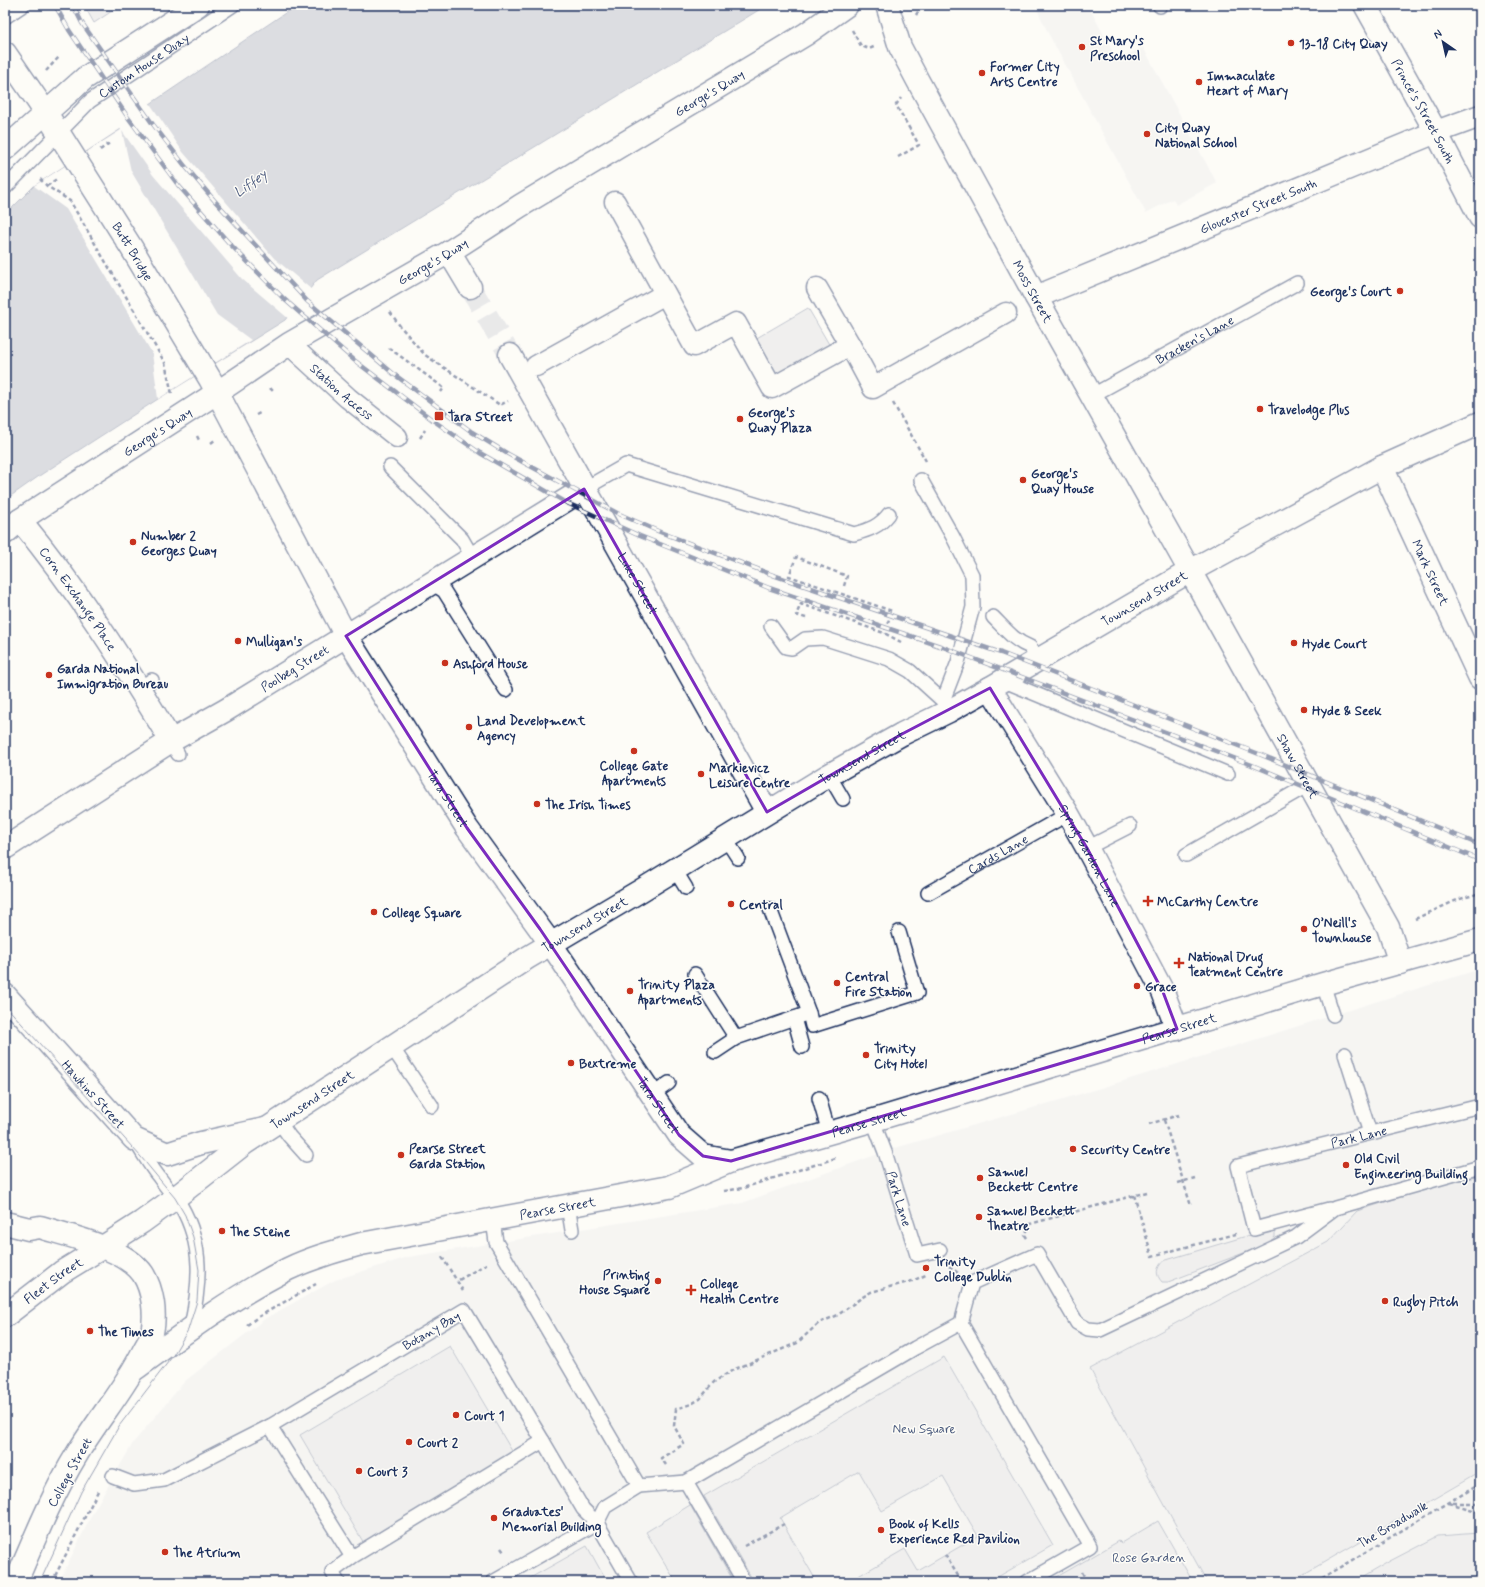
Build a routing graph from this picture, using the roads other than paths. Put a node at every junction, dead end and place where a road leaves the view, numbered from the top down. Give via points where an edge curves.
1 (23, 5) edge
2 (198, 5) edge
3 (233, 5) edge
4 (847, 5) edge
5 (887, 5) edge
6 (1365, 5) edge
7 (5, 17) edge
8 (5, 53) edge
9 (46, 113) junction
10 (1480, 116) edge
11 (58, 132) junction
12 (1436, 132) junction
13 (5, 149) edge
14 (5, 188) edge
15 (615, 202) dead end
16 (1480, 217) edge
17 (449, 252) junction
18 (1298, 283) dead end
19 (470, 287) tunnel mouth
20 (818, 288) dead end
21 (665, 294) junction
22 (1036, 297) junction
23 (1006, 313) dead end
24 (288, 344) junction
25 (850, 345) junction
26 (510, 355) tunnel mouth
27 (536, 366) dead end
28 (213, 384) junction
29 (1092, 396) junction
30 (1480, 423) edge
31 (397, 437) dead end
32 (390, 467) dead end
33 (1382, 467) junction
34 (921, 480) dead end
35 (584, 489) junction
36 (889, 514) dead end
37 (12, 526) edge
38 (473, 558) junction
39 (1190, 571) junction
40 (432, 583) junction
41 (993, 617) dead end
42 (771, 626) dead end
43 (346, 636) junction
44 (1038, 660) junction
45 (1480, 678) edge
46 (996, 684) junction
47 (506, 690) dead end
48 (946, 706) junction
49 (174, 747) junction
50 (1228, 774) dead end
51 (829, 776) junction
52 (1308, 785) junction
53 (843, 799) dead end
54 (767, 812) junction
55 (1068, 814) junction
56 (1130, 826) dead end
57 (725, 838) junction
58 (5, 848) edge
59 (1087, 848) junction
60 (1186, 855) dead end
61 (738, 858) dead end
62 (928, 893) dead end
63 (770, 909) dead end
64 (899, 932) dead end
65 (1480, 940) edge
66 (551, 944) junction
67 (1400, 963) junction
68 (695, 974) dead end
69 (1323, 984) junction
70 (5, 995) edge
71 (809, 1013) junction
72 (1333, 1015) dead end
73 (794, 1018) junction
74 (1177, 1029) junction
75 (736, 1038) junction
76 (391, 1046) junction
77 (802, 1047) dead end
78 (715, 1052) dead end
79 (1345, 1054) dead end
80 (819, 1098) dead end
81 (432, 1106) dead end
82 (1480, 1106) edge
83 (872, 1121) junction
84 (272, 1124) junction
85 (829, 1133) junction
86 (1370, 1133) junction
87 (134, 1139) junction
88 (306, 1155) dead end
89 (731, 1161) junction
90 (1480, 1167) edge
91 (175, 1198) junction
92 (568, 1206) junction
93 (1335, 1208) junction
94 (493, 1220) junction
95 (5, 1222) edge
96 (572, 1230) dead end
97 (103, 1247) junction
98 (940, 1250) dead end
99 (256, 1287) joint
100 (5, 1316) edge
101 (961, 1323) junction
102 (191, 1327) junction
103 (135, 1369) junction
104 (270, 1426) junction
105 (543, 1441) junction
106 (113, 1476) dead end
107 (681, 1483) junction
108 (639, 1486) junction
109 (597, 1523) junction
110 (352, 1557) junction
111 (16, 1582) edge
112 (338, 1582) edge
113 (494, 1582) edge
114 (631, 1582) edge
115 (744, 1582) edge
116 (1027, 1582) edge

1 - 7 lane
2 - 9 main road, Custom House Quay via 85,78
3 - 11 lane, Custom House Quay via 90,101
4 - 17 main road, George's Quay via 781,50 520,206
5 - 22 main road, Moss Street via 900,47
6 - 12 main road, Prince's Street South
8 - 9 main road, Butt Bridge
9 - 11 main road, Butt Bridge
9 - 13 main road, Custom House Quay
10 - 12 main road, Gloucester Street South
11 - 14 lane, Custom House Quay
11 - 28 main road, Butt Bridge
12 - 16 main road, Prince's Street South
12 - 22 main road, Gloucester Street South
15 - 21 street
17 - 19 main road
17 - 24 main road, George's Quay
18 - 29 lane, Bracken's Lane
20 - 25 street
21 - 25 street via 694,346 736,323 772,388
21 - 27 street
22 - 29 main road, Moss Street
23 - 25 street via 873,388
24 - 28 main road, George's Quay
24 - 31 street, Station Access via 348,398
26 - 35 main road, Luke Street
28 - 37 main road, George's Quay
28 - 43 main road, Tara Street
29 - 39 main road, Moss Street
30 - 33 main road, Townsend Street
32 - 38 lane via 462,539
33 - 39 main road, Townsend Street
33 - 45 main road, Mark Street
34 - 48 lane via 972,575 973,607
35 - 36 lane via 626,465 854,534 871,530
35 - 38 main road, Poolbeg Street
35 - 54 main road, Luke Street
37 - 49 main road, Corn Exchange Place via 54,561 146,684
38 - 40 main road, Poolbeg Street
39 - 44 main road, Townsend Street
39 - 52 main road, Shaw Street
40 - 43 main road, Poolbeg Street
40 - 47 lane via 444,591
41 - 44 lane via 1013,638 1030,647
42 - 48 lane via 786,647 792,648 805,639 823,638 889,659 910,671
43 - 49 main road, Poolbeg Street via 226,710
43 - 66 main road, Tara Street via 467,828
44 - 46 main road, Townsend Street
46 - 48 main road, Townsend Street
46 - 50 lane
46 - 55 main road, Spring Garden Lane
48 - 51 main road, Townsend Street
49 - 58 main road, Poolbeg Street
51 - 53 lane
51 - 54 main road, Townsend Street
52 - 60 lane
52 - 67 main road, Shaw Street via 1388,927
54 - 57 main road, Townsend Street
55 - 59 main road, Spring Garden Lane
55 - 62 lane, Cards Lane
56 - 59 lane
57 - 61 lane
57 - 66 main road, Townsend Street via 680,879
59 - 74 main road, Spring Garden Lane via 1163,992
63 - 71 lane
64 - 71 lane via 917,993 812,1026
65 - 67 main road, Pearse Street
66 - 76 main road, Townsend Street
66 - 89 main road, Tara Street via 661,1089 679,1135 703,1156
67 - 69 main road, Pearse Street
68 - 75 lane
69 - 72 lane
69 - 74 main road, Pearse Street
70 - 87 main road, Hawkins Street
71 - 73 lane
73 - 75 lane
73 - 77 lane
74 - 83 main road, Pearse Street
75 - 78 lane
76 - 81 lane
76 - 84 main road, Townsend Street
79 - 86 lane
80 - 85 lane
82 - 86 lane, Park Lane
83 - 85 main road, Pearse Street
83 - 98 lane, Park Lane via 885,1152 917,1255
84 - 87 main road, Townsend Street via 167,1154
84 - 88 lane via 289,1136
84 - 91 main road, Townsend Street
85 - 89 main road, Pearse Street
86 - 93 lane, Park Lane via 1238,1166 1254,1229
87 - 91 lane, Hawkins Street via 150,1166
89 - 92 main road, Pearse Street via 669,1187
90 - 93 lane
91 - 97 main road, Townsend Street
91 - 102 lane via 190,1226 198,1259 199,1282
92 - 94 main road, Pearse Street
92 - 96 lane
93 - 101 lane via 1296,1237 1100,1330 1088,1329 1077,1322 1037,1254 972,1283
94 - 99 main road, Pearse Street via 361,1244 325,1254 289,1268
94 - 108 lane via 496,1242
95 - 97 main road, College Street via 29,1229 40,1227
97 - 100 main road, Fleet Street via 62,1272
97 - 103 main road, College Street via 124,1257 135,1266 143,1275 150,1291 154,1308 152,1334
99 - 102 main road, College Street
101 - 107 lane
101 - 116 lane via 1090,1546
102 - 103 main road, College Street
103 - 111 main road, College Street via 76,1455 43,1520
104 - 105 lane, Botany Bay via 464,1310
104 - 106 lane, Botany Bay via 164,1480 134,1484
104 - 110 lane
105 - 109 lane, Botany Bay via 583,1509
105 - 110 lane
107 - 108 lane
107 - 115 lane
108 - 109 lane via 605,1507
109 - 113 lane
109 - 114 lane, Botany Bay
110 - 112 lane via 332,1572

